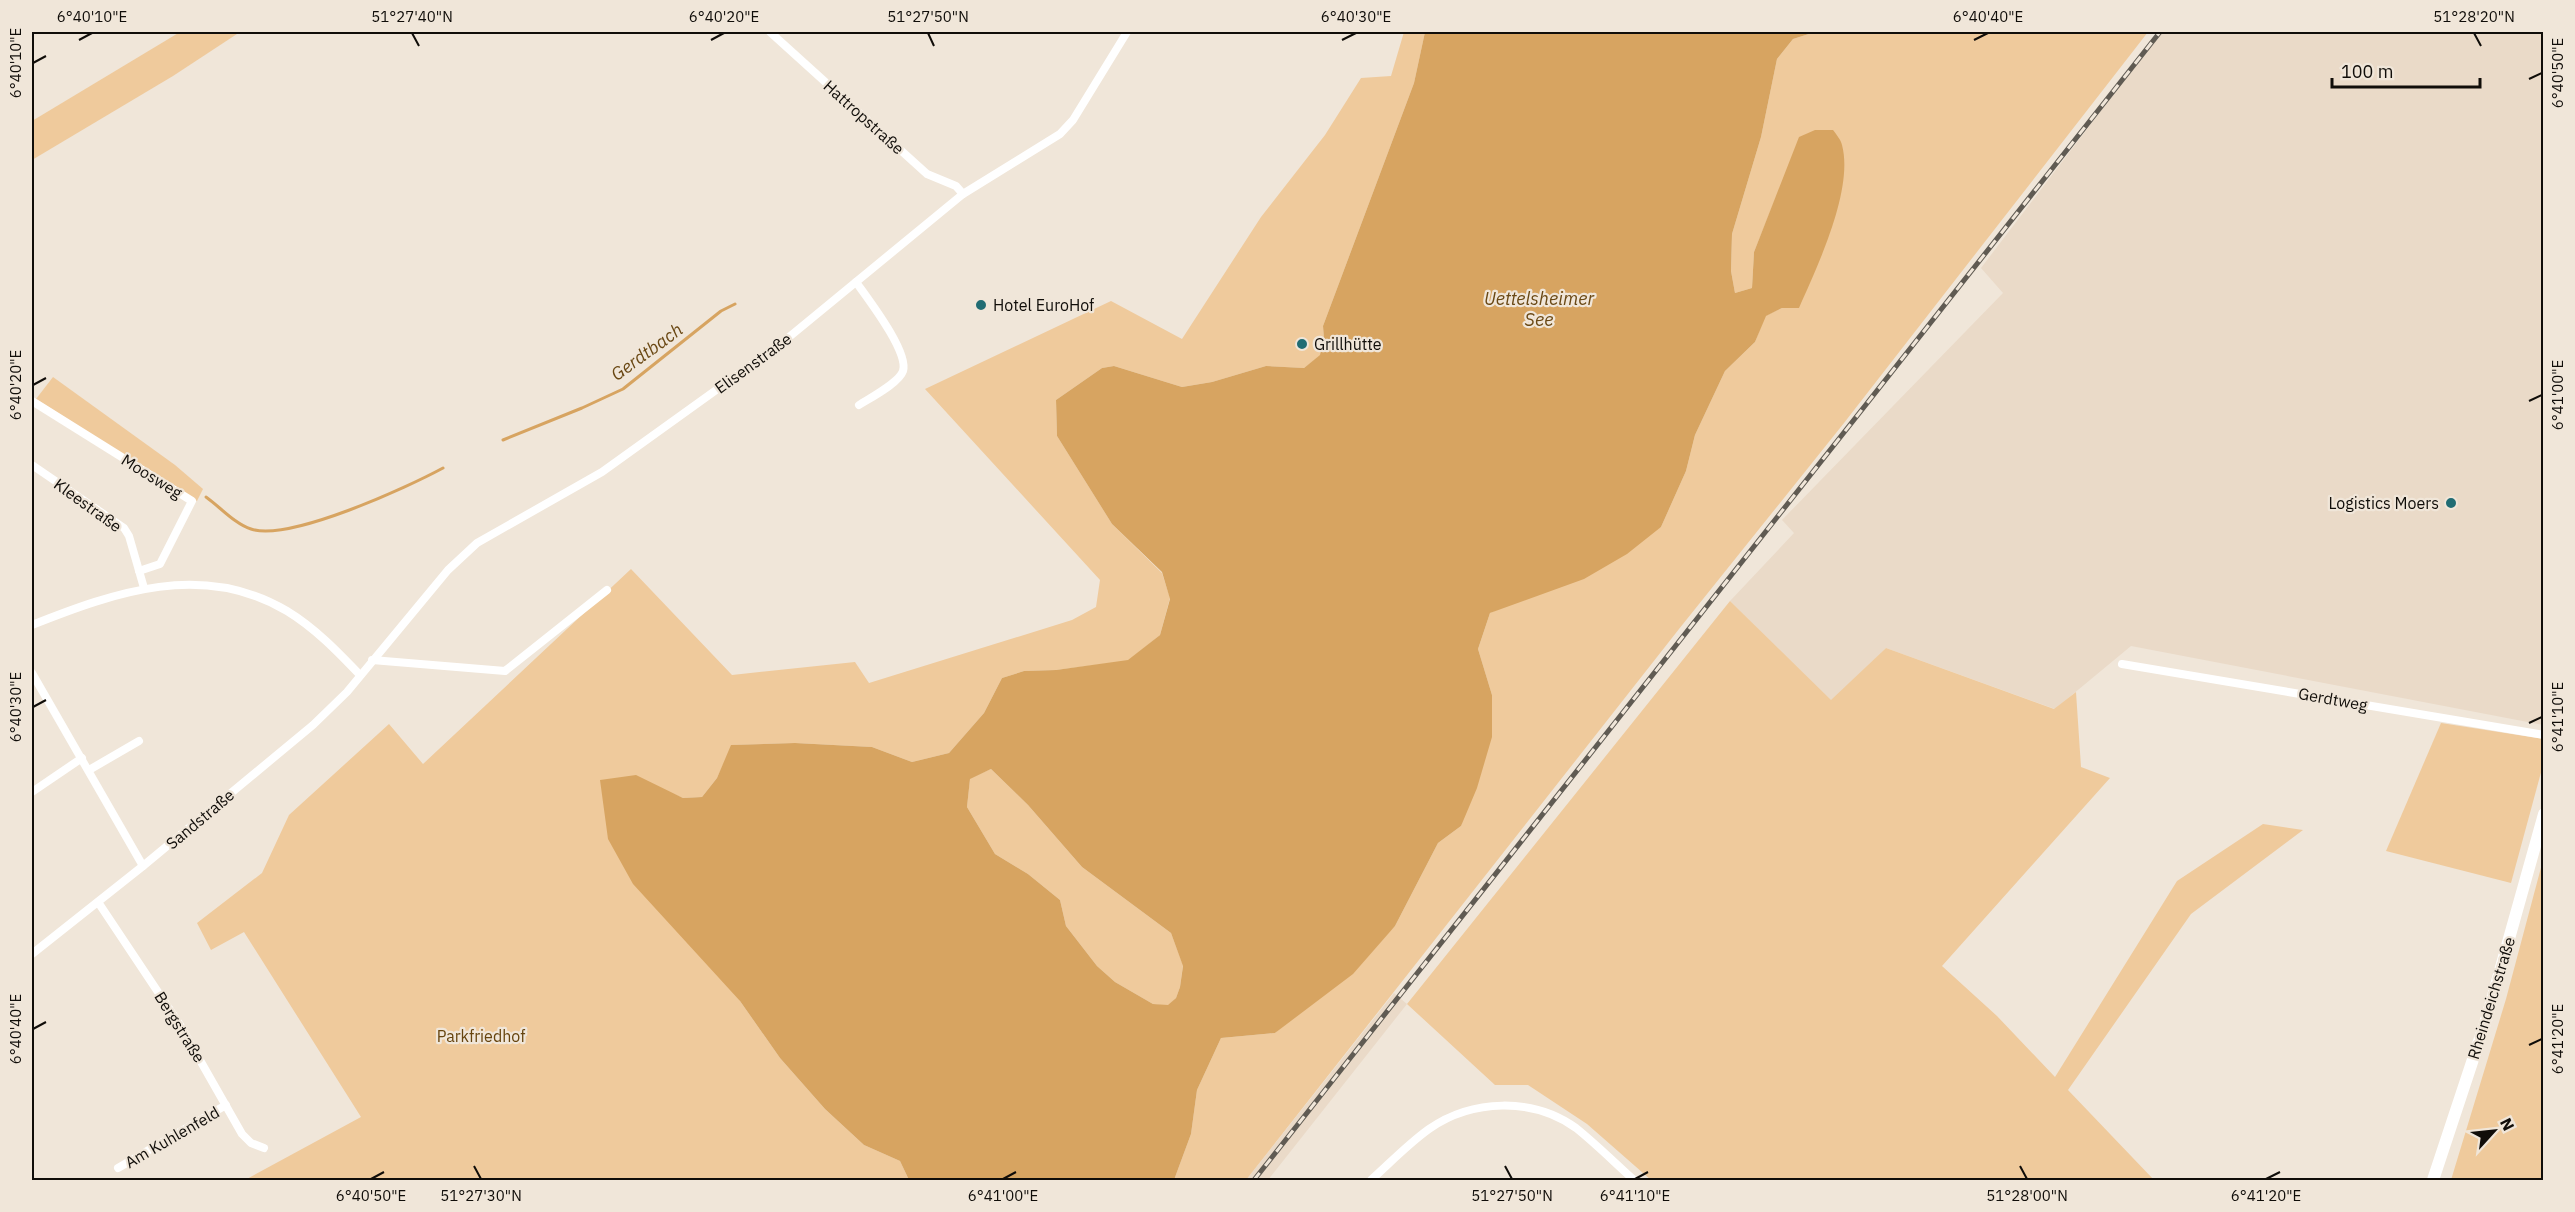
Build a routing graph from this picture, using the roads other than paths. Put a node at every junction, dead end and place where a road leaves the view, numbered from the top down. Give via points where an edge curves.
1 (770, 32) edge
2 (1126, 32) edge
3 (963, 194) junction
4 (856, 282) junction
5 (32, 401) edge
6 (859, 405) dead end
7 (32, 465) edge
8 (139, 571) junction
9 (144, 588) junction
10 (608, 590) dead end
11 (32, 625) edge
12 (372, 660) junction
13 (2122, 664) dead end
14 (32, 673) edge
15 (360, 675) junction
16 (2544, 735) edge
17 (139, 741) dead end
18 (82, 758) junction
19 (89, 770) junction
20 (32, 792) edge
21 (2544, 814) edge
22 (143, 866) junction
23 (99, 902) junction
24 (32, 954) edge
25 (226, 1106) junction
26 (264, 1148) dead end
27 (118, 1168) dead end
28 (1377, 1179) edge
29 (1634, 1180) edge
30 (2433, 1180) edge

1 - 3 street, Hattropstraße via 927,174 956,186
2 - 3 street, Elisenstraße via 1067,127 1054,139
3 - 4 street, Elisenstraße
4 - 6 street via 898,347 903,364 898,379
4 - 12 street, Elisenstraße via 783,342 602,472 477,543 448,570
5 - 8 street, Moosweg via 192,501 160,564
7 - 8 street, Kleestraße via 124,528
8 - 9 street, Kleestraße
9 - 11 street
9 - 15 street via 206,586 259,597 305,624
10 - 12 street via 505,671
12 - 15 street, Elisenstraße
13 - 16 street, Gerdtweg
14 - 18 street
15 - 22 street, Sandstraße via 313,725
17 - 19 street
18 - 19 street
18 - 20 street
19 - 22 street
21 - 30 main road, Rheindeichstraße via 2487,1017
22 - 23 street, Sandstraße
23 - 24 street, Sandstraße
23 - 25 street, Bergstraße via 180,1025
25 - 26 street, Bergstraße via 251,1143
25 - 27 street, Am Kuhlenfeld
28 - 29 street via 1409,1145 1452,1116 1482,1107 1514,1106 1548,1113 1567,1123

